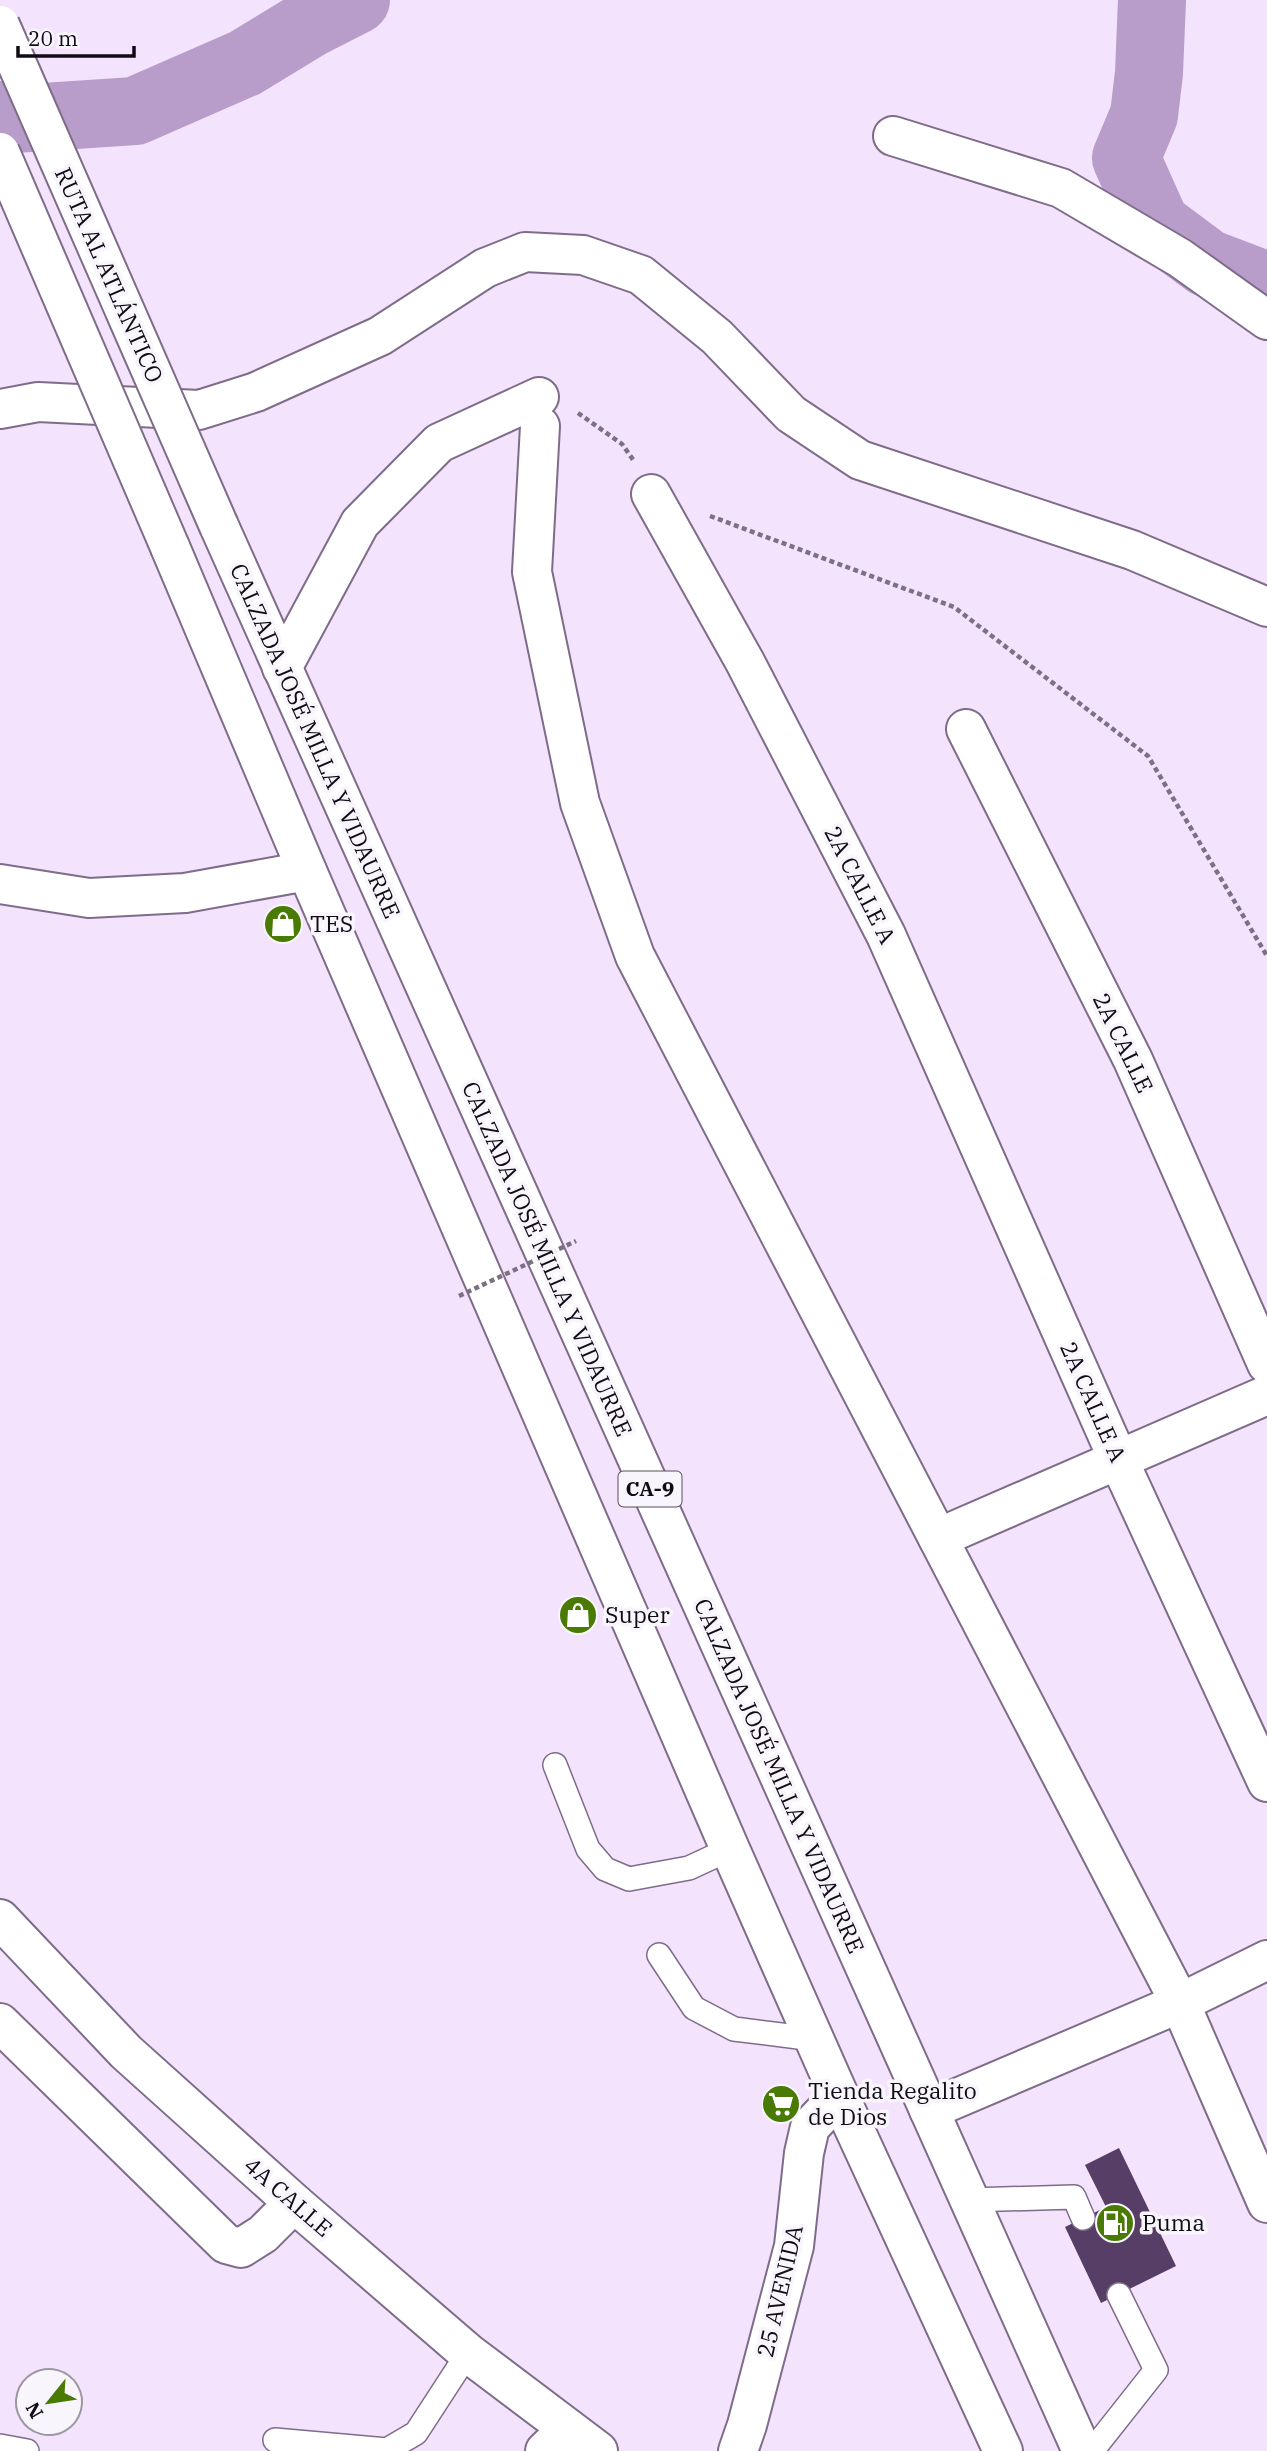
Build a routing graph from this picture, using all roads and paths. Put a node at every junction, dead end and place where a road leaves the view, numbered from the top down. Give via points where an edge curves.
1 (0, 25) edge
2 (893, 136) dead end
3 (0, 152) edge
4 (1267, 320) edge
5 (0, 410) edge
6 (540, 412) junction
7 (651, 494) junction
8 (219, 526) joint
9 (1267, 607) edge
10 (282, 668) junction
11 (966, 729) dead end
12 (307, 872) junction
13 (0, 884) edge
14 (1267, 956) edge
15 (576, 1241) dead end
16 (460, 1296) dead end
17 (1267, 1364) edge
18 (1267, 1395) edge
19 (1118, 1459) junction
20 (938, 1538) junction
21 (555, 1765) dead end
22 (1267, 1782) edge
23 (730, 1849) junction
24 (0, 1920) edge
25 (659, 1955) dead end
26 (1267, 1960) edge
27 (1180, 2003) junction
28 (0, 2023) edge
29 (814, 2039) junction
30 (842, 2102) junction
31 (929, 2110) junction
32 (970, 2200) junction
33 (294, 2203) junction
34 (1267, 2203) edge
35 (1083, 2218) dead end
36 (1119, 2295) dead end
37 (468, 2353) junction
38 (275, 2440) dead end
39 (557, 2440) edge
40 (0, 2446) edge
41 (26, 2451) edge
42 (598, 2451) edge
43 (738, 2451) edge
44 (1003, 2451) edge
45 (1082, 2451) edge
46 (1092, 2451) edge

1 - 8 main road, RUTA AL ATLÁNTICO, bridge
2 - 4 main road via 1061,188 1180,258
3 - 12 main road, CA-9, bridge
5 - 9 main road via 38,402 199,410 256,392 380,336 485,268 525,252 583,255 641,275 718,337 790,414 860,460 1132,550
6 - 7 path via 567,407 592,421 622,444
6 - 10 main road via 439,443 360,523
6 - 20 main road via 532,572 580,803 635,956
7 - 14 path via 954,607 1148,756
7 - 19 main road, 2A CALLE A via 745,662 886,935
8 - 10 main road, CALZADA JOSÉ MILLA Y VIDAURRE / CA-9
10 - 31 main road, CALZADA JOSÉ MILLA Y VIDAURRE / CA-9
11 - 17 main road, 2A CALLE via 1133,1060
12 - 13 main road via 185,893 89,898
12 - 23 main road, CA-9
15 - 16 path, bridge
18 - 19 main road
19 - 20 main road
19 - 22 main road, 2A CALLE A
20 - 27 main road
21 - 23 lane via 588,1849 605,1869 629,1879 689,1868
23 - 29 main road, CA-9
24 - 33 main road, 4A CALLE via 126,2052
25 - 29 lane via 694,2008 734,2029
26 - 27 main road
27 - 31 main road
27 - 34 main road
28 - 33 main road via 226,2244 241,2248 263,2234
29 - 30 main road, CA-9
30 - 43 main road, 25 AVENIDA via 826,2110 810,2127 794,2246
30 - 44 main road, CA-9
31 - 32 main road, CALZADA JOSÉ MILLA Y VIDAURRE / CA-9
32 - 35 lane via 1074,2197
32 - 45 main road, CALZADA JOSÉ MILLA Y VIDAURRE / CA-9
33 - 37 main road, 4A CALLE
36 - 46 lane via 1156,2370
37 - 38 lane via 416,2433 387,2450
37 - 39 main road, 4A CALLE
39 - 42 main road, 4A CALLE
40 - 41 lane

